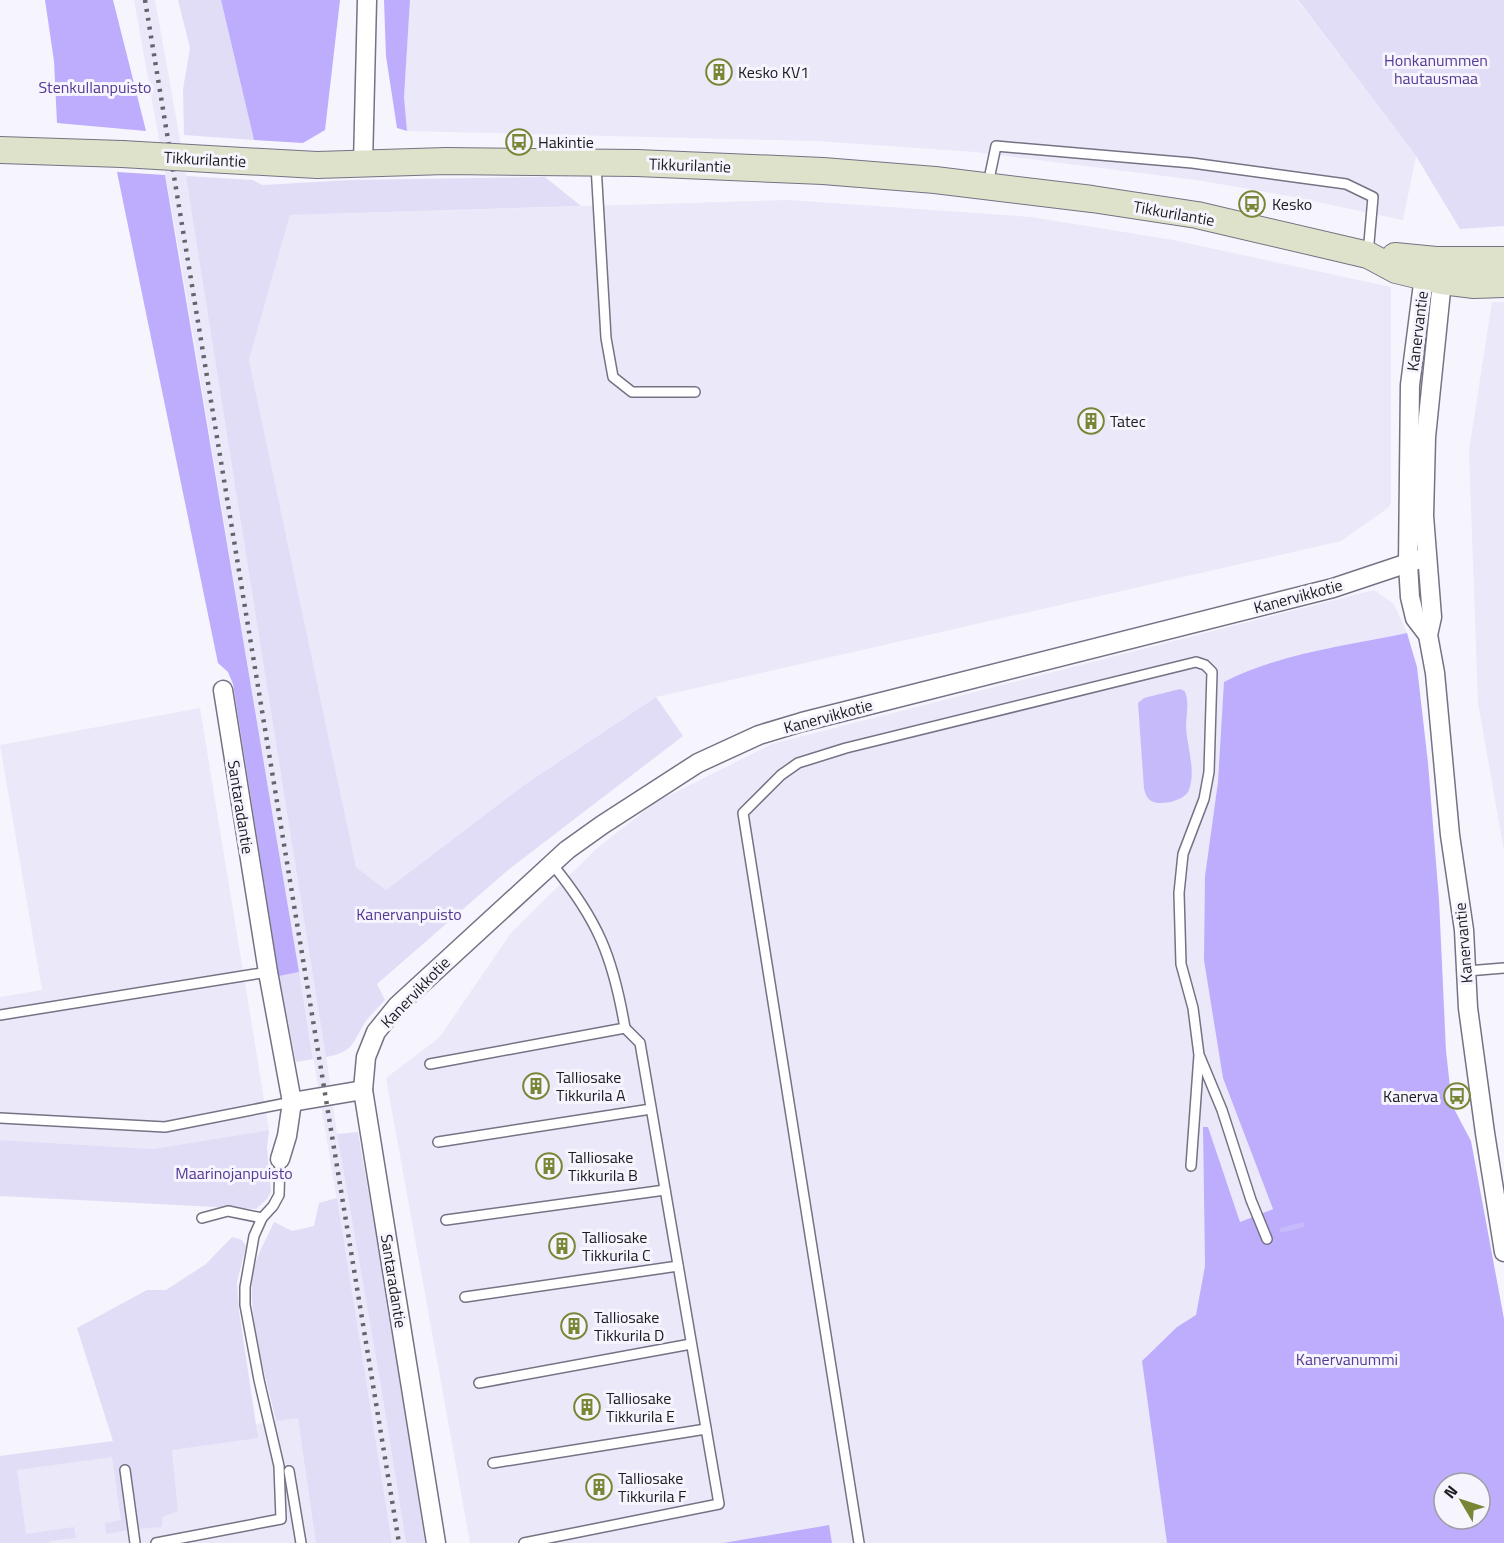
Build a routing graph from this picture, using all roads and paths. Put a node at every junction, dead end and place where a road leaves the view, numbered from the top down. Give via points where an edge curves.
1 (367, 0) edge
2 (0, 150) edge
3 (596, 162) junction
4 (363, 164) junction
5 (988, 186) junction
6 (1371, 256) junction
7 (1504, 260) edge
8 (1434, 272) junction
9 (1504, 284) edge
10 (695, 392) dead end
11 (1426, 557) junction
12 (1408, 564) junction
13 (1428, 635) junction
14 (223, 690) dead end
15 (552, 864) junction
16 (1504, 968) edge
17 (1467, 971) junction
18 (268, 972) junction
19 (0, 1015) edge
20 (625, 1028) junction
21 (1199, 1055) junction
22 (430, 1064) dead end
23 (363, 1090) junction
24 (292, 1102) junction
25 (651, 1109) junction
26 (0, 1118) edge
27 (438, 1142) dead end
28 (280, 1159) joint
29 (1191, 1166) dead end
30 (665, 1190) junction
31 (202, 1218) dead end
32 (262, 1218) junction
33 (446, 1220) dead end
34 (1267, 1239) dead end
35 (1504, 1252) edge
36 (678, 1266) junction
37 (465, 1298) dead end
38 (691, 1344) junction
39 (478, 1383) dead end
40 (706, 1429) junction
41 (493, 1463) dead end
42 (125, 1470) dead end
43 (290, 1471) dead end
44 (196, 1539) edge
45 (135, 1543) edge
46 (156, 1543) edge
47 (301, 1543) edge
48 (436, 1543) edge
49 (524, 1543) edge
50 (859, 1543) edge

1 - 4 street
2 - 4 main road, Tikkurilantie, bridge
3 - 4 main road, Tikkurilantie
3 - 5 main road, Tikkurilantie via 823,171
3 - 10 lane via 606,338 613,377 632,392
5 - 6 main road, Tikkurilantie via 1197,215
5 - 6 lane via 996,146 1192,163 1346,184 1373,197
6 - 8 main road, Tikkurilantie via 1396,270
7 - 8 main road, Tikkurilantie
8 - 9 main road, Tikkurilantie via 1474,285
8 - 11 street, Kanervantie via 1426,437
8 - 12 street, Kanervantie via 1410,385
11 - 12 street, Kanervikkotie
11 - 13 street, Kanervantie via 1432,617
12 - 13 street, Kanervantie via 1415,618
12 - 15 street, Kanervikkotie via 1333,588 759,735 698,763 664,784
13 - 17 street, Kanervantie
14 - 18 street, Santaradantie
15 - 20 lane via 576,892 600,933 617,983
15 - 23 street, Kanervikkotie via 397,1006 376,1032 366,1057
16 - 17 lane
17 - 35 street, Kanervantie via 1468,1008
18 - 19 lane
18 - 24 street, Santaradantie
20 - 22 lane
20 - 25 lane via 640,1043
21 - 29 lane
21 - 34 lane
21 - 50 lane via 1193,1008 1181,964 1179,893 1183,854 1204,799 1209,772 1212,672 1205,665 1196,662 798,763 743,813
23 - 24 street
23 - 48 street, Santaradantie
24 - 26 lane via 165,1127
24 - 28 street, Santaradantie
25 - 27 lane
25 - 30 lane
28 - 32 lane via 279,1195
30 - 33 lane
30 - 36 lane
31 - 32 lane via 228,1211
32 - 44 lane via 247,1267 245,1305 279,1466 281,1519
36 - 37 lane
36 - 38 lane
38 - 39 lane
38 - 40 lane
40 - 41 lane
40 - 49 lane via 719,1504
42 - 45 lane
43 - 47 lane
44 - 46 lane

